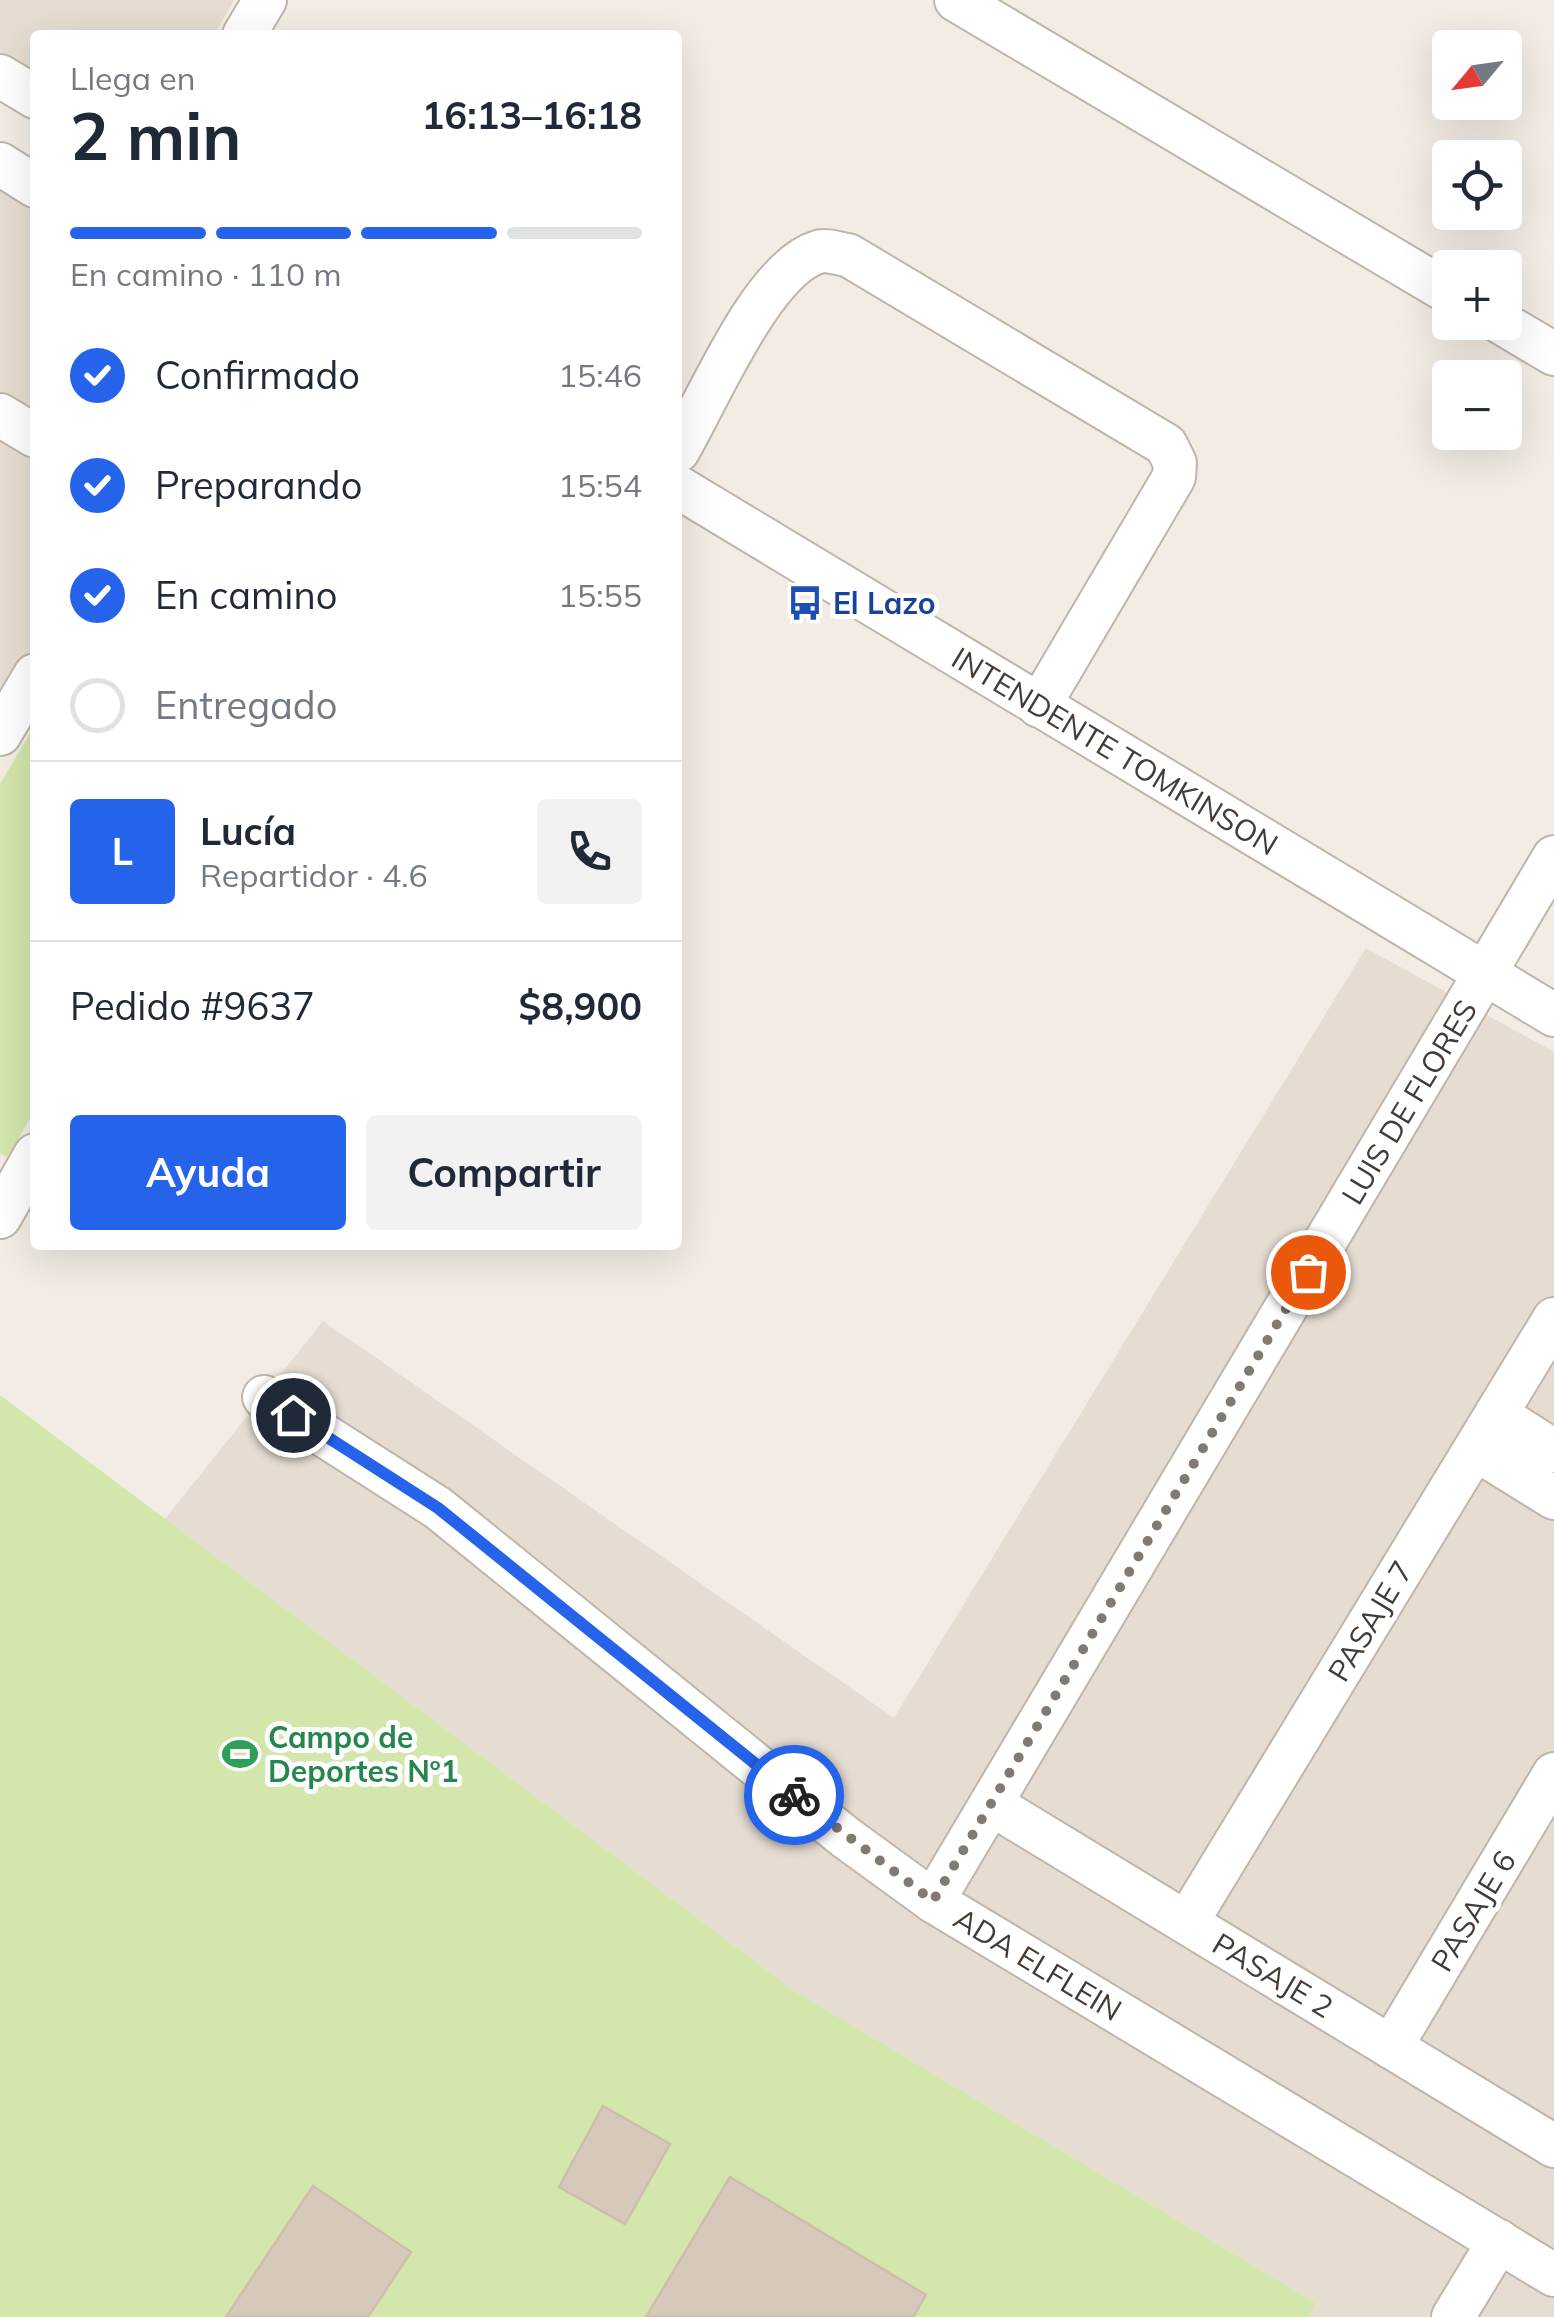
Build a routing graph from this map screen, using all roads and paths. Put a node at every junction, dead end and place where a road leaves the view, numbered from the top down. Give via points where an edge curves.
1 (264, 0) edge
2 (956, 0) edge
3 (247, 30) edge
4 (0, 76) edge
5 (30, 94) edge
6 (0, 164) edge
7 (30, 183) edge
8 (1432, 282) edge
9 (1522, 335) edge
10 (1554, 354) edge
11 (0, 415) edge
12 (30, 433) edge
13 (682, 443) edge
14 (682, 488) edge
15 (22, 672) edge
16 (1039, 706) junction
17 (0, 734) edge
18 (1554, 857) edge
19 (1486, 973) junction
20 (1554, 1015) edge
21 (1554, 1319) edge
22 (264, 1397) dead end
23 (1486, 1432) junction
24 (1554, 1451) edge
25 (1554, 1498) edge
26 (1554, 1774) edge
27 (991, 1804) junction
28 (933, 1901) junction
29 (1187, 1922) junction
30 (1391, 2047) junction
31 (1554, 2146) edge
32 (1499, 2241) junction
33 (1554, 2275) edge
34 (1453, 2317) edge

1 - 3 street
2 - 8 street
4 - 5 street
6 - 7 street
9 - 10 street
11 - 12 street
13 - 16 street via 768,290 820,250 848,255 1166,444 1174,477
14 - 16 street, INTENDENTE TOMKINSON
15 - 17 street
16 - 19 street, INTENDENTE TOMKINSON
18 - 19 street, LUIS DE FLORES
19 - 20 street, INTENDENTE TOMKINSON
19 - 27 street, LUIS DE FLORES
21 - 23 street, PASAJE 7
22 - 28 street, ADA ELFLEIN via 438,1508
23 - 24 street
23 - 25 street
23 - 29 street, PASAJE 7
26 - 30 street, PASAJE 6
27 - 28 street, LUIS DE FLORES
27 - 29 street, PASAJE 2
28 - 32 street, ADA ELFLEIN
29 - 30 street, PASAJE 2
30 - 31 street, PASAJE 2
32 - 33 street, ADA ELFLEIN
32 - 34 street

